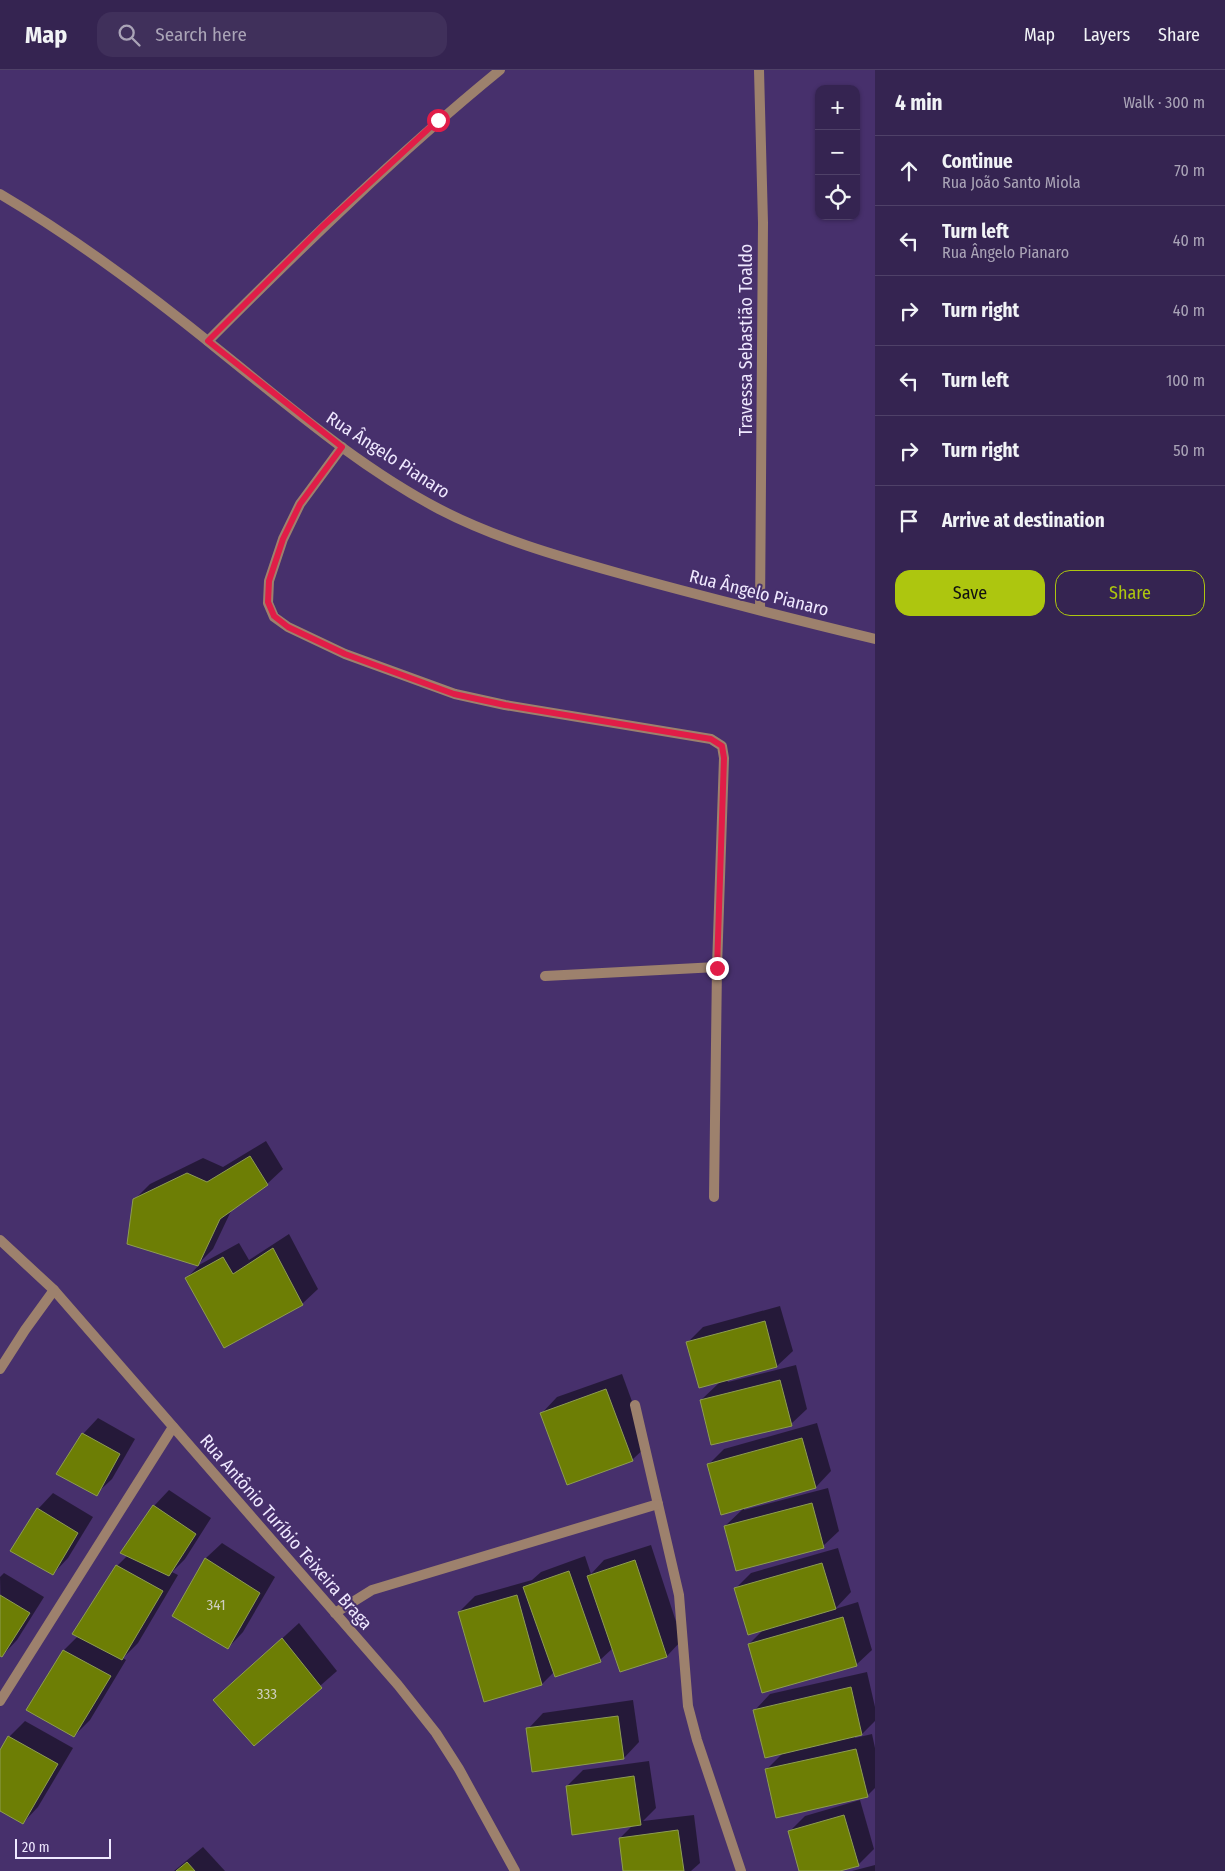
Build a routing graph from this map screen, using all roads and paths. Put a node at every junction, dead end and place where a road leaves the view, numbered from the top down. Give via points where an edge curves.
1 (500, 70) edge
2 (759, 70) edge
3 (0, 194) edge
4 (208, 341) junction
5 (342, 447) junction
6 (760, 610) junction
7 (875, 639) edge
8 (717, 968) junction
9 (545, 976) dead end
10 (714, 1197) dead end
11 (0, 1240) edge
12 (54, 1290) junction
13 (0, 1369) edge
14 (635, 1405) dead end
15 (173, 1427) junction
16 (658, 1504) junction
17 (335, 1613) junction
18 (0, 1701) edge
19 (515, 1871) edge
20 (741, 1871) edge

1 - 4 street via 438,120 365,187
2 - 6 street, Travessa Sebastião Toaldo via 763,222
3 - 4 street, Rua Ângelo Pianaro via 87,250
4 - 5 street, Rua Ângelo Pianaro
5 - 6 street, Rua Ângelo Pianaro via 439,509 495,534 581,562
5 - 8 street via 300,504 283,539 269,581 268,602 274,616 288,627 345,654 454,694 711,739 722,746
6 - 7 street, Rua Ângelo Pianaro
8 - 9 street
8 - 10 street
11 - 12 street, Rua Antônio Turíbio Teixeira Braga
12 - 13 street
12 - 15 street, Rua Antônio Turíbio Teixeira Braga
14 - 16 street
15 - 17 street, Rua Antônio Turíbio Teixeira Braga
15 - 18 street
16 - 17 street via 372,1590
16 - 20 street via 679,1595 688,1706
17 - 19 street, Rua Antônio Turíbio Teixeira Braga via 436,1733

